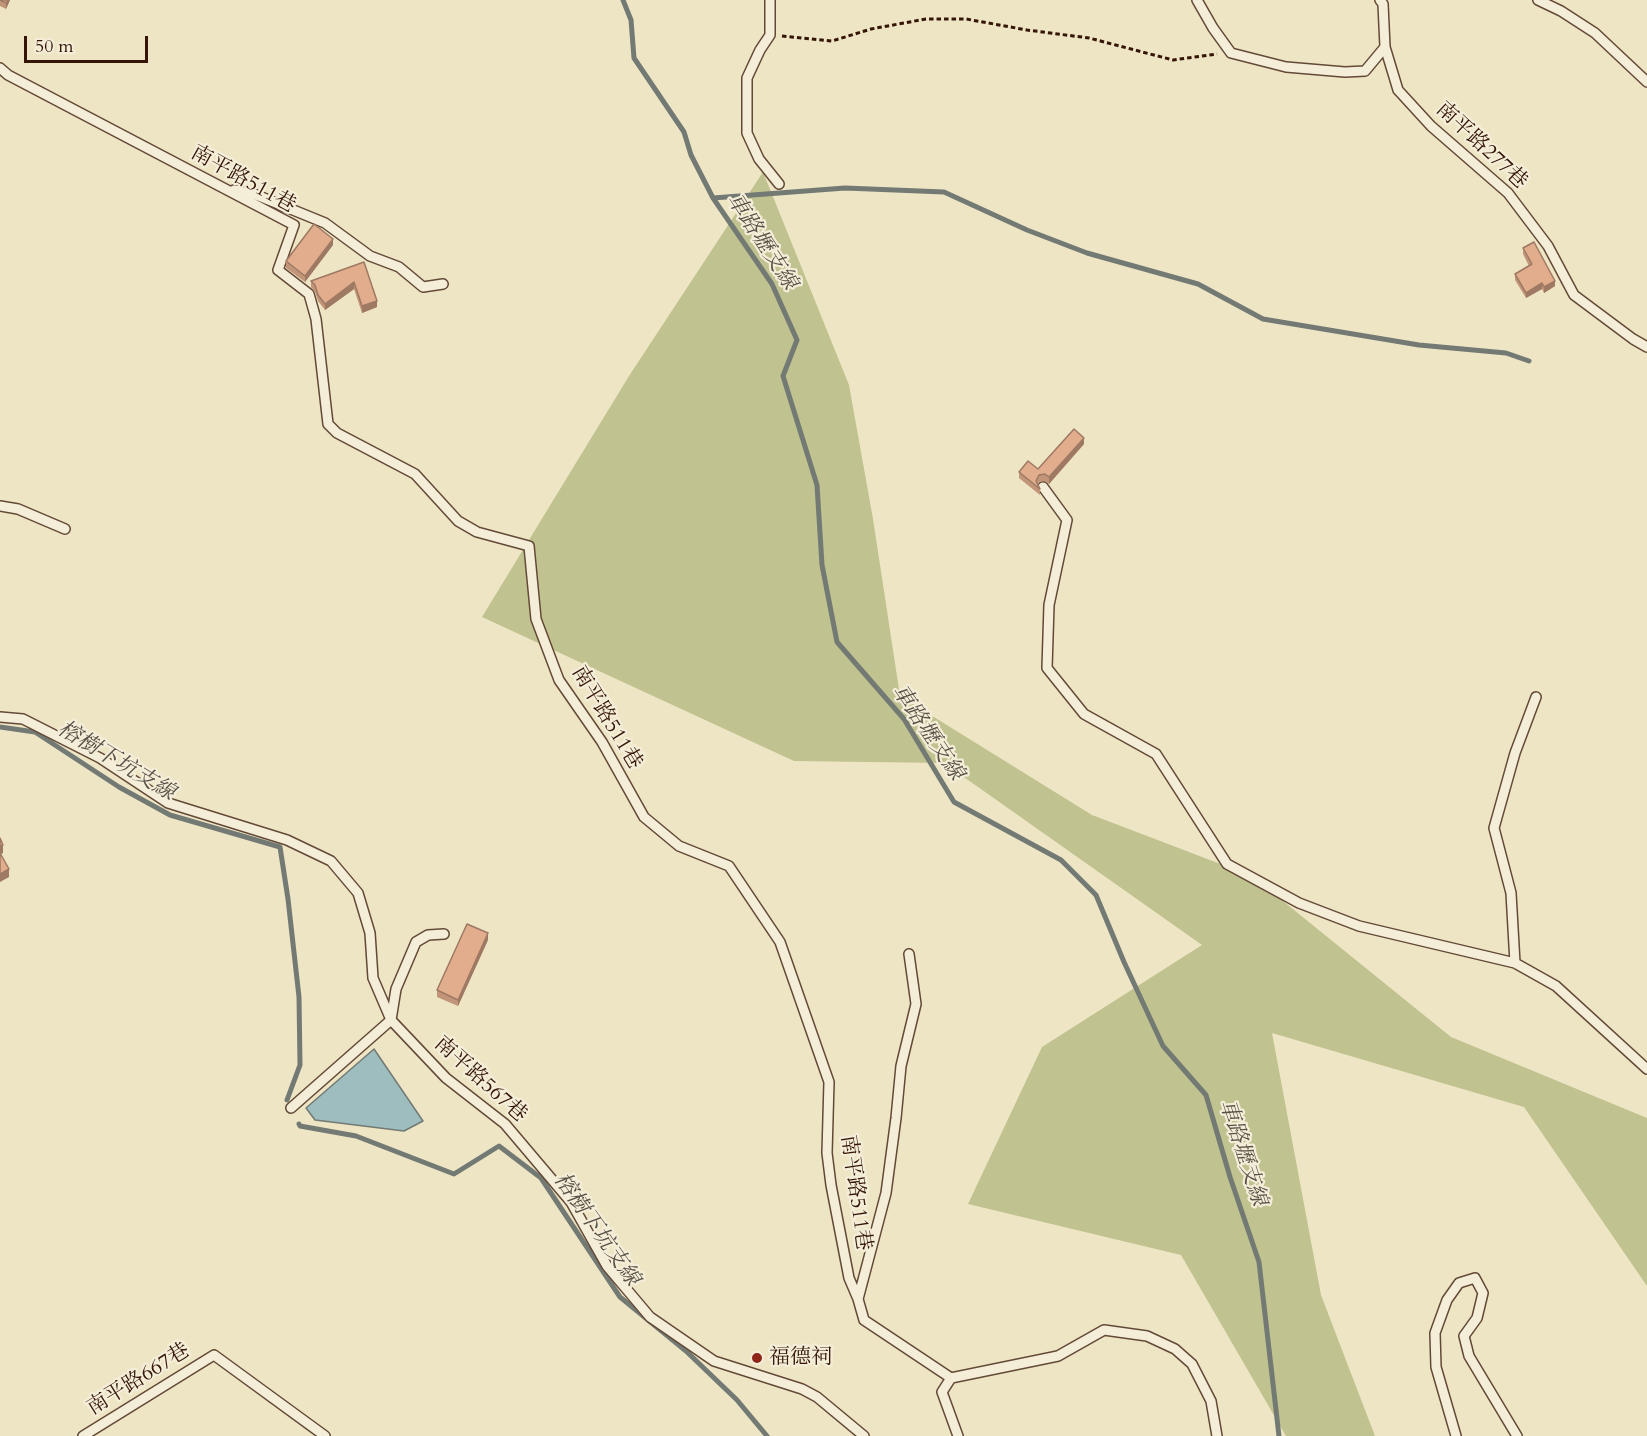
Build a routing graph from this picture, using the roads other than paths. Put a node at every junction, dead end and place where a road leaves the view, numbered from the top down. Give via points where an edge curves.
1 (771, 0) edge
2 (1197, 0) edge
3 (1393, 0) edge
4 (1538, 0) edge
5 (1382, 2) edge
6 (1385, 47) junction
7 (0, 68) edge
8 (1647, 82) edge
9 (779, 184) dead end
10 (223, 189) junction
11 (443, 284) dead end
12 (1647, 347) edge
13 (1043, 487) dead end
14 (0, 506) edge
15 (65, 528) dead end
16 (1536, 697) dead end
17 (0, 717) edge
18 (444, 934) dead end
19 (909, 954) dead end
20 (1515, 963) junction
21 (391, 1020) junction
22 (1647, 1069) edge
23 (291, 1108) dead end
24 (858, 1299) junction
25 (951, 1378) junction
26 (83, 1436) edge
27 (325, 1436) edge
28 (864, 1436) edge
29 (958, 1436) edge
30 (1217, 1436) edge
31 (1456, 1436) edge
32 (1516, 1436) edge

1 - 9 lane via 770,35 747,78 747,133 759,159
2 - 6 lane via 1231,53 1286,67 1365,71
3 - 5 lane
4 - 8 lane via 1595,33
5 - 6 lane, 南平路277巷
6 - 12 lane, 南平路277巷 via 1398,90 1431,126 1508,193 1548,246 1574,295
7 - 10 lane, 南平路511巷
10 - 11 lane via 254,194 325,223 370,256 399,267 423,287
10 - 24 lane, 南平路511巷 via 294,225 278,270 309,294 316,320 328,424 337,433 415,474 458,522 477,532 529,546 536,619 559,680 602,742 644,817 679,846 729,866 780,942 829,1082 827,1153 831,1185 849,1278
13 - 20 lane via 1067,520 1049,605 1047,668 1084,714 1156,754 1227,864 1299,903 1359,926
14 - 15 lane via 18,508
16 - 20 lane via 1494,828 1511,893
17 - 21 lane, 南平路567巷 via 23,719 81,748 168,803 287,840 331,861 358,893 370,933 373,978
18 - 21 lane via 428,935 416,942 396,989
19 - 24 lane via 916,1004 901,1066 886,1192
20 - 22 lane via 1556,986
21 - 23 lane
21 - 28 lane, 南平路567巷 via 446,1078 506,1124 571,1202 607,1266 650,1317 714,1361 817,1397
24 - 25 lane via 864,1320
25 - 29 lane via 942,1392
25 - 30 lane via 1059,1356 1104,1330 1147,1336 1175,1349 1192,1365 1211,1401
26 - 27 lane, 南平路667巷 via 214,1355
31 - 32 lane via 1436,1367 1435,1333 1459,1283 1475,1278 1483,1293 1477,1318 1464,1336 1469,1356

